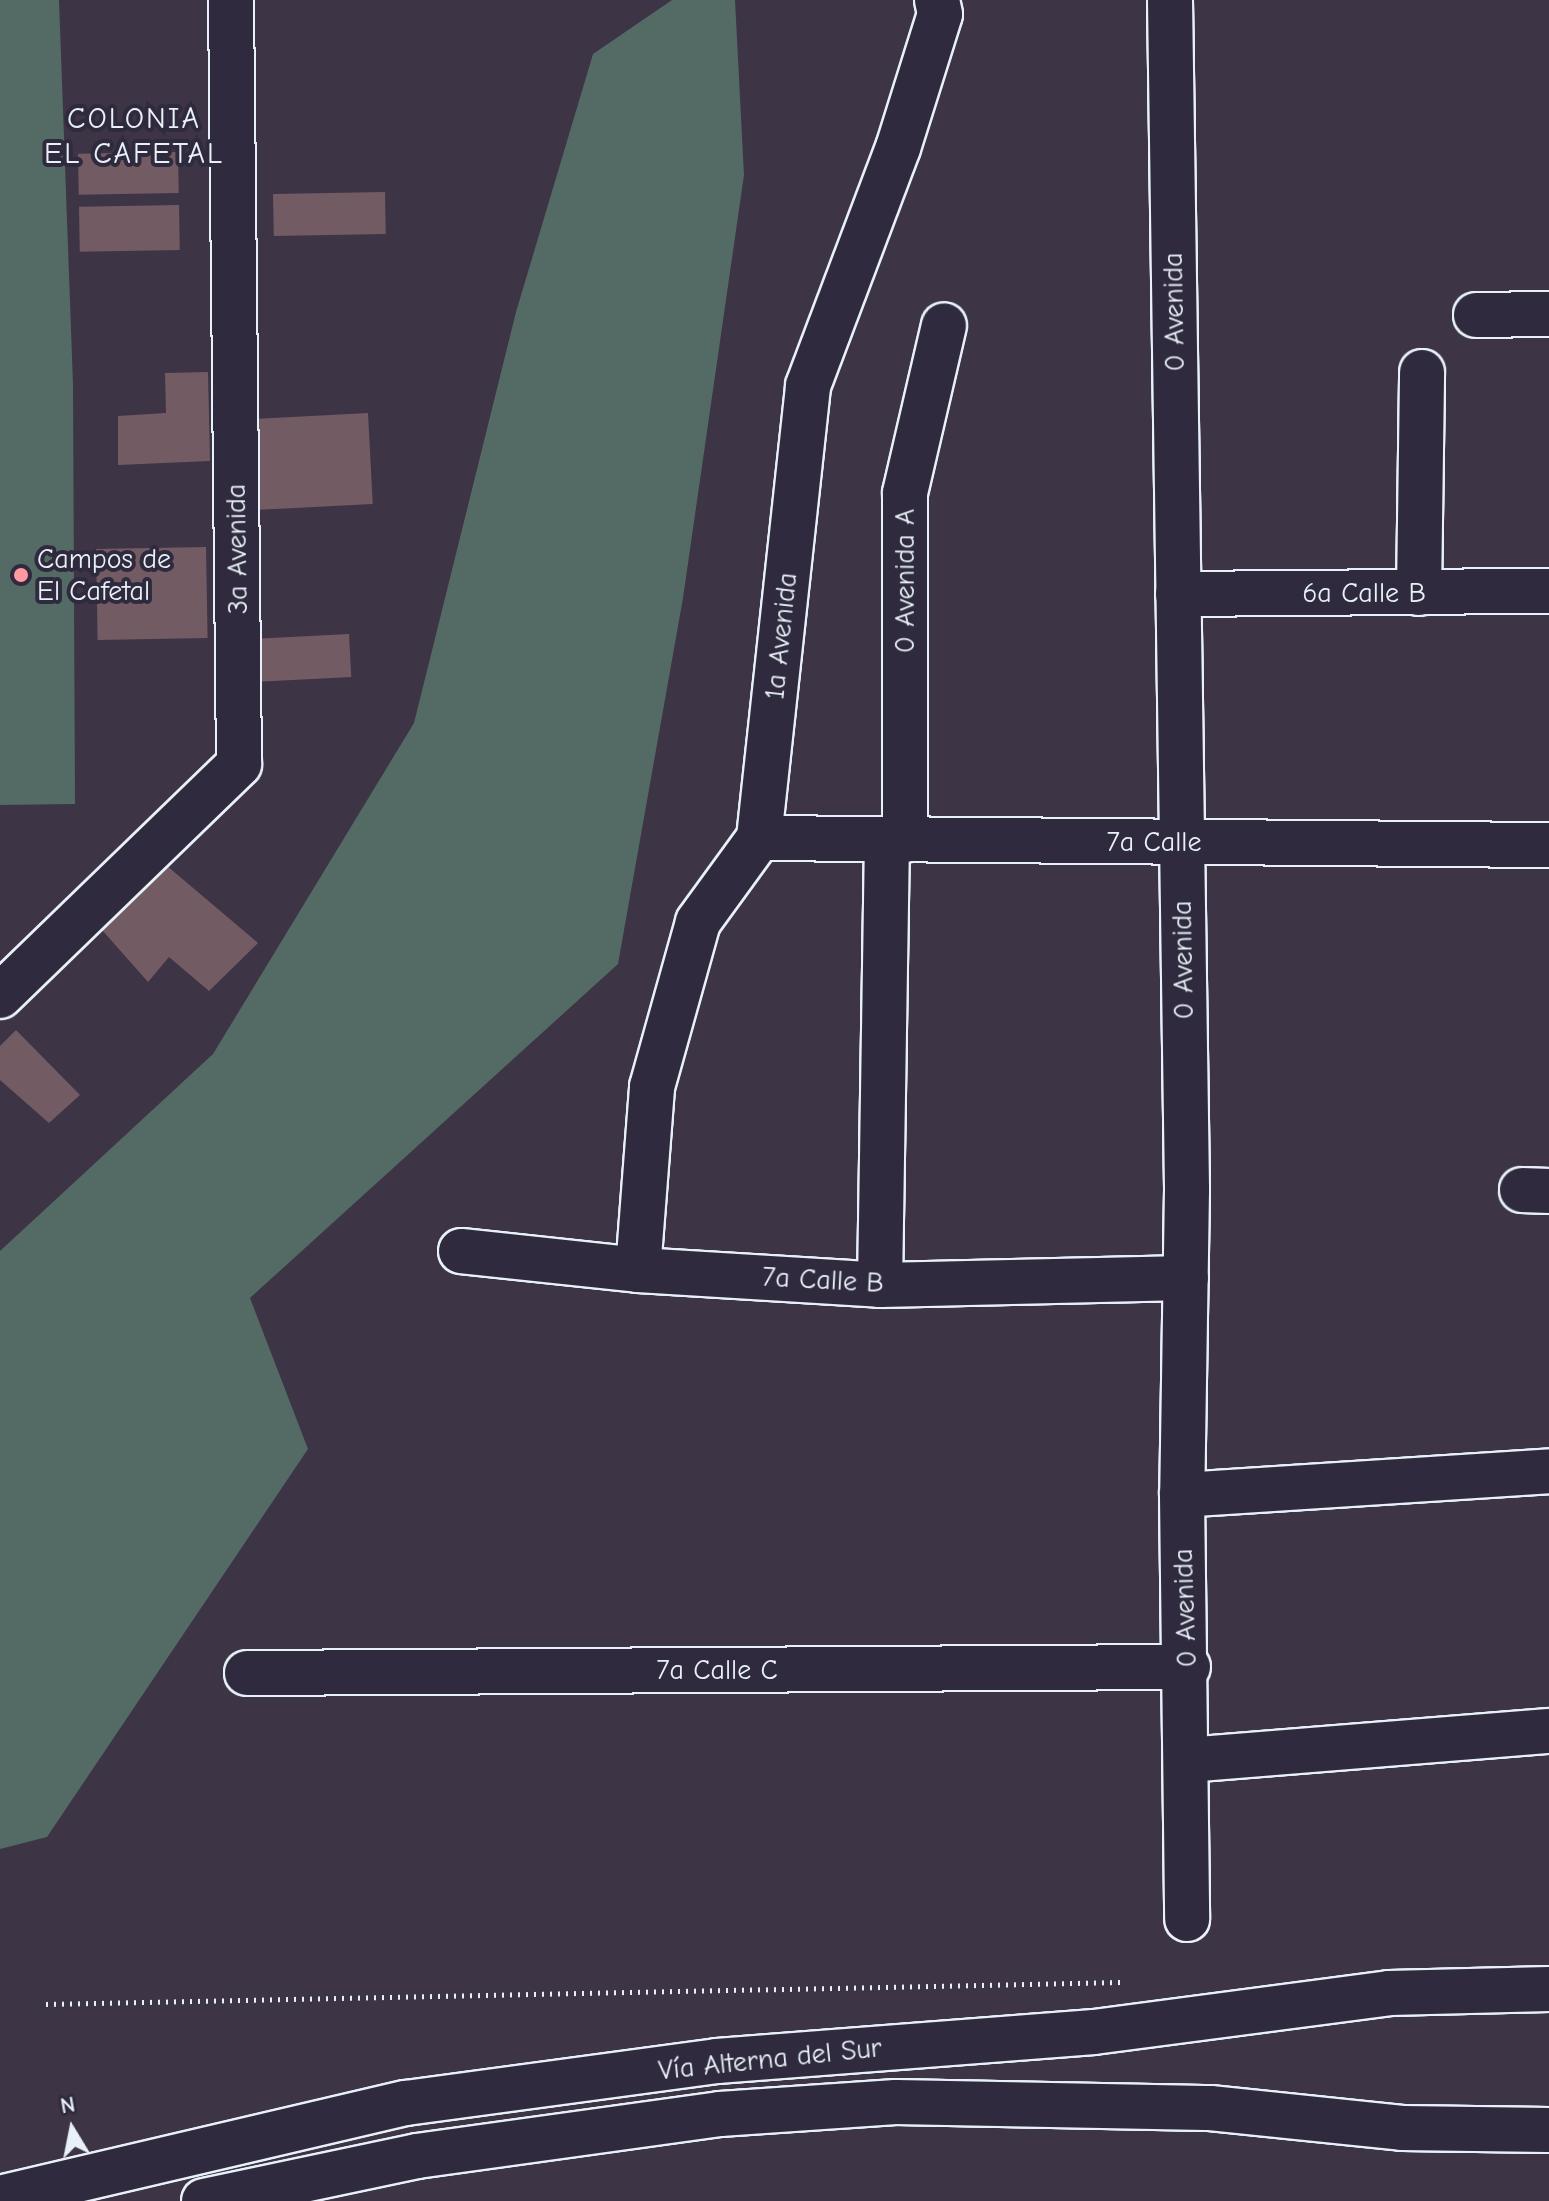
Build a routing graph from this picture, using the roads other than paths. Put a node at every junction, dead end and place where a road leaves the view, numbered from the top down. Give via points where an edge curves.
1 (231, 0) edge
2 (937, 0) edge
3 (1170, 0) edge
4 (1549, 314) edge
5 (1476, 315) dead end
6 (944, 325) dead end
7 (1422, 372) dead end
8 (1549, 591) edge
9 (1419, 593) junction
10 (1178, 594) junction
11 (759, 838) junction
12 (896, 840) junction
13 (1182, 842) junction
14 (1549, 845) edge
15 (0, 996) edge
16 (461, 1251) dead end
17 (638, 1270) junction
18 (1186, 1278) junction
19 (880, 1285) junction
20 (1549, 1471) edge
21 (1182, 1495) junction
22 (1188, 1667) junction
23 (247, 1673) dead end
24 (1549, 1731) edge
25 (1187, 1760) junction
26 (1187, 1919) dead end
27 (1549, 1989) edge
28 (1549, 2130) edge
29 (0, 2198) edge
30 (204, 2201) edge

1 - 15 main road, 3a Avenida via 239,764
2 - 11 main road, 1a Avenida via 940,14 898,148 808,386
3 - 10 main road, 0 Avenida
4 - 5 main road
6 - 12 main road, 0 Avenida A via 905,493
7 - 9 main road
8 - 9 main road, 6a Calle B
9 - 10 main road, 6a Calle B
10 - 13 main road, 0 Avenida
11 - 12 main road, 7a Calle
11 - 17 main road, 1a Avenida via 698,922 689,952 652,1087
12 - 13 main road, 7a Calle
12 - 19 main road, 0 Avenida A
13 - 14 main road, 7a Calle
13 - 18 main road, 0 Avenida
16 - 17 main road, 7a Calle B
17 - 19 main road, 7a Calle B
18 - 19 main road, 7a Calle B
18 - 21 main road, 0 Avenida
20 - 21 main road
21 - 22 main road, 0 Avenida
22 - 23 main road, 7a Calle C
22 - 25 main road, 0 Avenida
24 - 25 main road
25 - 26 main road, 0 Avenida
27 - 29 main road, Vía Alterna del Sur via 1389,1993 1094,2032 717,2061 406,2103
28 - 30 main road, Vía Alterna del Sur via 1402,2128 1210,2108 896,2102 720,2114 417,2156

